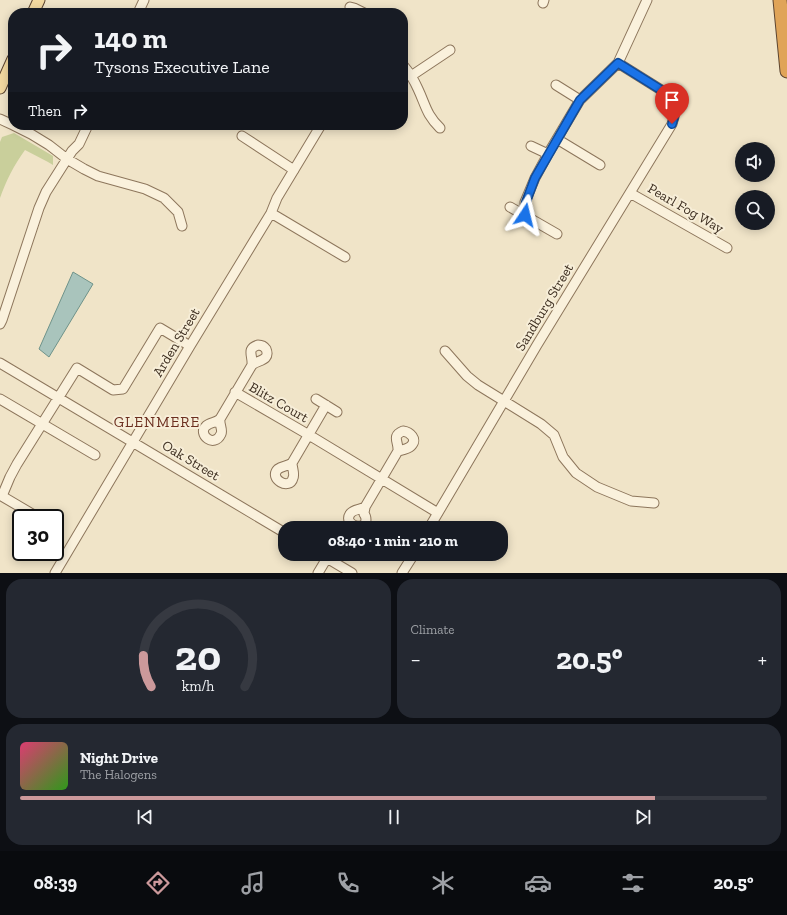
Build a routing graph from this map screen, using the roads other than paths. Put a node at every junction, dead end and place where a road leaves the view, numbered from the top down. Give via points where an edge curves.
1 (647, 0) edge
2 (780, 0) edge
3 (350, 7) dead end
4 (354, 8) edge
5 (450, 50) dead end
6 (618, 63) junction
7 (8, 70) edge
8 (408, 72) edge
9 (787, 72) edge
10 (411, 76) junction
11 (556, 85) dead end
12 (0, 88) edge
13 (580, 100) junction
14 (440, 128) dead end
15 (22, 130) edge
16 (86, 130) edge
17 (318, 130) edge
18 (242, 136) dead end
19 (557, 139) junction
20 (531, 146) dead end
21 (548, 154) junction
22 (67, 159) junction
23 (600, 165) dead end
24 (294, 170) junction
25 (630, 193) junction
26 (510, 207) dead end
27 (271, 213) junction
28 (525, 215) junction
29 (182, 226) dead end
30 (557, 234) dead end
31 (727, 248) dead end
32 (345, 257) dead end
33 (0, 324) edge
34 (190, 346) junction
35 (445, 351) dead end
36 (0, 363) edge
37 (252, 365) dead end
38 (235, 392) junction
39 (58, 397) junction
40 (0, 399) edge
41 (316, 399) dead end
42 (504, 402) junction
43 (326, 405) junction
44 (337, 412) dead end
45 (220, 419) dead end
46 (42, 424) junction
47 (309, 435) junction
48 (133, 442) junction
49 (398, 451) dead end
50 (94, 455) dead end
51 (292, 463) dead end
52 (382, 479) junction
53 (1, 496) edge
54 (654, 503) dead end
55 (365, 507) dead end
56 (23, 509) edge
57 (438, 513) junction
58 (433, 521) edge
59 (278, 529) edge
60 (322, 561) edge
61 (332, 561) edge
62 (410, 561) edge
63 (54, 573) edge
64 (318, 573) edge
65 (352, 573) edge
66 (402, 573) edge

1 - 6 street
2 - 9 highway
3 - 4 street
5 - 10 street
6 - 13 street
6 - 25 street, Sandburg Street via 674,98 675,104 672,124
7 - 12 main road
8 - 10 street
10 - 14 street via 426,112
11 - 13 street
13 - 19 street
15 - 22 street
16 - 22 street
17 - 24 street, Arden Street
18 - 24 street
19 - 21 street
19 - 23 street
20 - 21 street
21 - 28 street via 535,178 526,202
22 - 29 street via 98,176 164,198 178,212
22 - 33 street via 39,208
24 - 27 street, Arden Street
25 - 31 street, Pearl Fog Way
25 - 42 street, Sandburg Street
26 - 28 street
27 - 32 street
27 - 34 street, Arden Street
28 - 30 street
34 - 39 street via 160,328 123,389 113,390 77,368
34 - 48 street, Arden Street
35 - 42 street via 467,376
36 - 39 street, Oak Street
37 - 38 street, Blitz Court
38 - 45 street, Blitz Court
38 - 47 street, Blitz Court
39 - 46 street
39 - 48 street, Oak Street
40 - 46 street
41 - 43 street, Blitz Court
42 - 54 street via 541,424 554,435 563,457 576,473 597,487 631,502
42 - 57 street, Sandburg Street
43 - 44 street, Blitz Court
43 - 47 street, Blitz Court
46 - 50 street
46 - 53 street
47 - 51 street, Blitz Court
47 - 52 street, Blitz Court
48 - 59 street, Oak Street
48 - 63 street, Arden Street
49 - 52 street
52 - 55 street
52 - 57 street, Blitz Court
53 - 56 street
57 - 58 street, Sandburg Street
60 - 64 street
61 - 65 street
62 - 66 street

